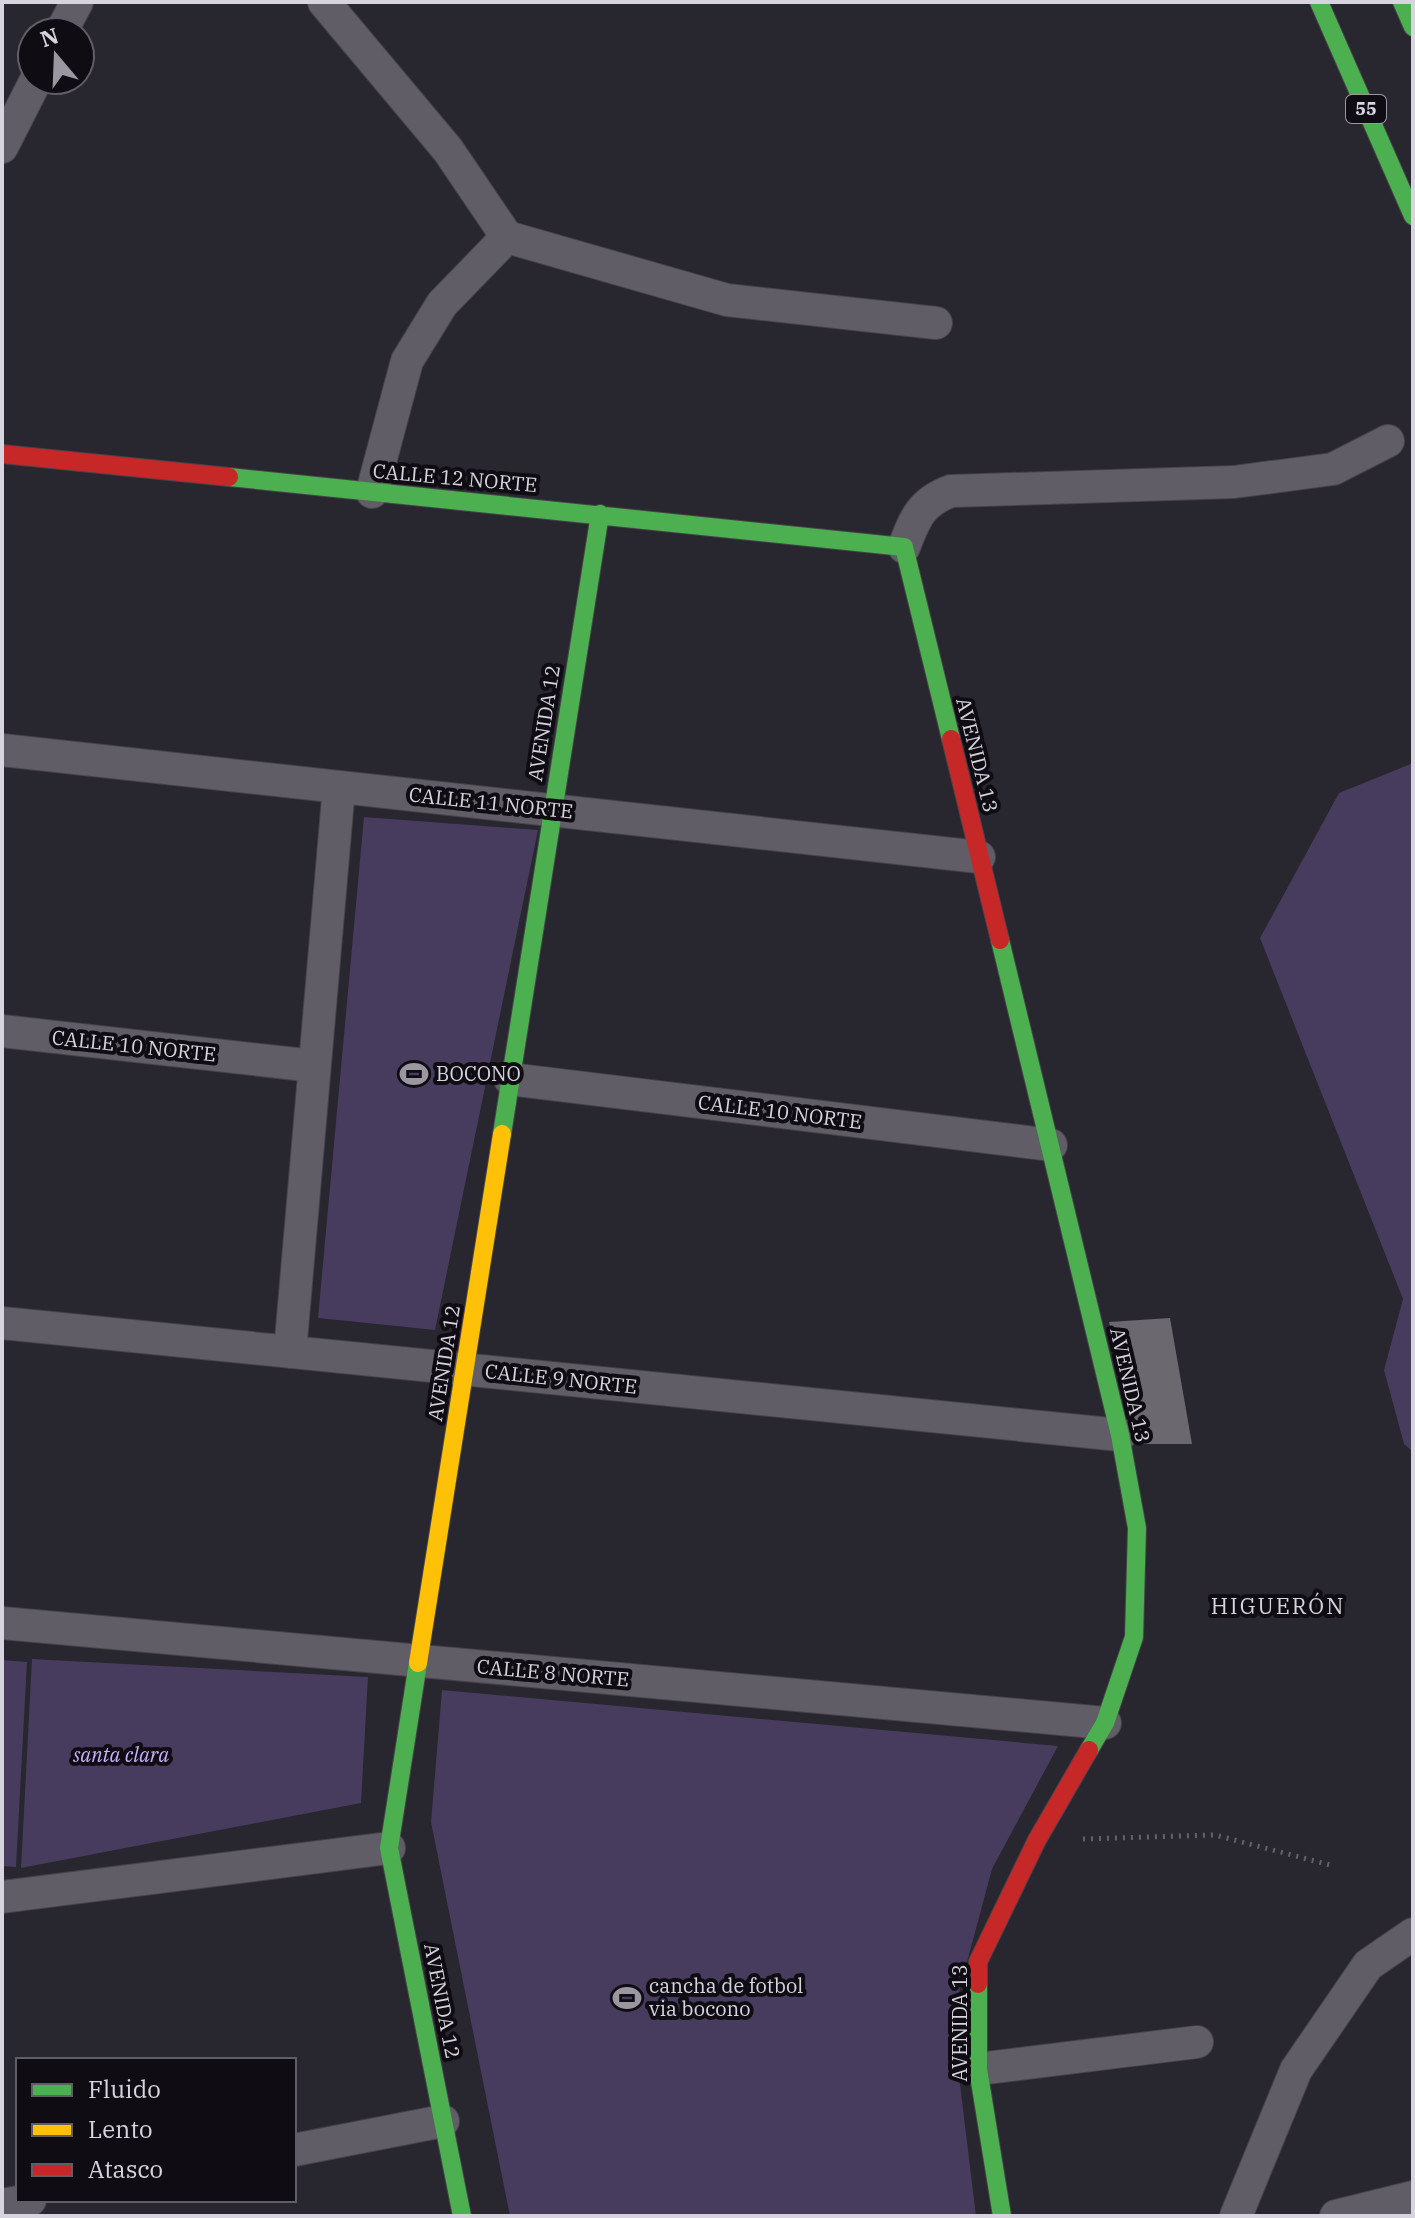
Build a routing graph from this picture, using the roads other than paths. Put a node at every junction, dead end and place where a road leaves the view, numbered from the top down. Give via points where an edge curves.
1 (324, 2) edge
2 (1319, 2) edge
3 (1402, 2) edge
4 (1413, 27) edge
5 (26, 96) edge
6 (6, 129) edge
7 (1413, 216) edge
8 (507, 237) junction
9 (936, 323) dead end
10 (1388, 441) dead end
11 (2, 454) edge
12 (372, 492) junction
13 (600, 514) junction
14 (904, 547) junction
15 (2, 750) edge
16 (339, 787) junction
17 (553, 810) junction
18 (979, 857) junction
19 (2, 1031) edge
20 (314, 1066) junction
21 (510, 1079) junction
22 (1051, 1145) junction
23 (2, 1323) edge
24 (290, 1352) junction
25 (465, 1370) junction
26 (1120, 1435) junction
27 (2, 1623) edge
28 (419, 1661) junction
29 (1105, 1723) junction
30 (389, 1848) junction
31 (2, 1897) edge
32 (1413, 1934) edge
33 (1197, 2042) dead end
34 (978, 2069) junction
35 (443, 2121) junction
36 (296, 2150) edge
37 (1413, 2197) edge
38 (462, 2216) edge
39 (1002, 2216) edge
40 (1236, 2216) edge
41 (1336, 2216) edge

1 - 8 street via 448,150
2 - 7 main road, 55
3 - 4 main road
5 - 6 street
8 - 9 street via 727,300
8 - 12 street via 442,304 407,361
10 - 14 street via 1333,469 1234,482 951,491 930,498 917,512
11 - 12 main road, CALLE 12 NORTE
12 - 13 main road, CALLE 12 NORTE
13 - 14 main road, CALLE 12 NORTE
13 - 17 main road, AVENIDA 12
14 - 18 main road, AVENIDA 13
15 - 16 street, CALLE 11 NORTE
16 - 17 street, CALLE 11 NORTE
16 - 20 street
17 - 18 street, CALLE 11 NORTE
17 - 21 main road, AVENIDA 12
18 - 22 main road, AVENIDA 13
19 - 20 street, CALLE 10 NORTE
20 - 24 street
21 - 22 street, CALLE 10 NORTE
21 - 25 main road, AVENIDA 12
22 - 26 main road, AVENIDA 13
23 - 24 street, CALLE 9 NORTE
24 - 25 street, CALLE 9 NORTE
25 - 26 street, CALLE 9 NORTE
25 - 28 main road, AVENIDA 12
26 - 29 main road, AVENIDA 13 via 1137,1528 1134,1637
27 - 28 street, CALLE 8 NORTE
28 - 29 street, CALLE 8 NORTE
28 - 30 main road, AVENIDA 12
29 - 34 main road, AVENIDA 13 via 1037,1840 978,1962
30 - 31 street
30 - 35 main road, AVENIDA 12
32 - 40 street via 1368,1965 1296,2070
33 - 34 street
34 - 39 main road, AVENIDA 13
35 - 36 street
35 - 38 main road, AVENIDA 12
37 - 41 street

